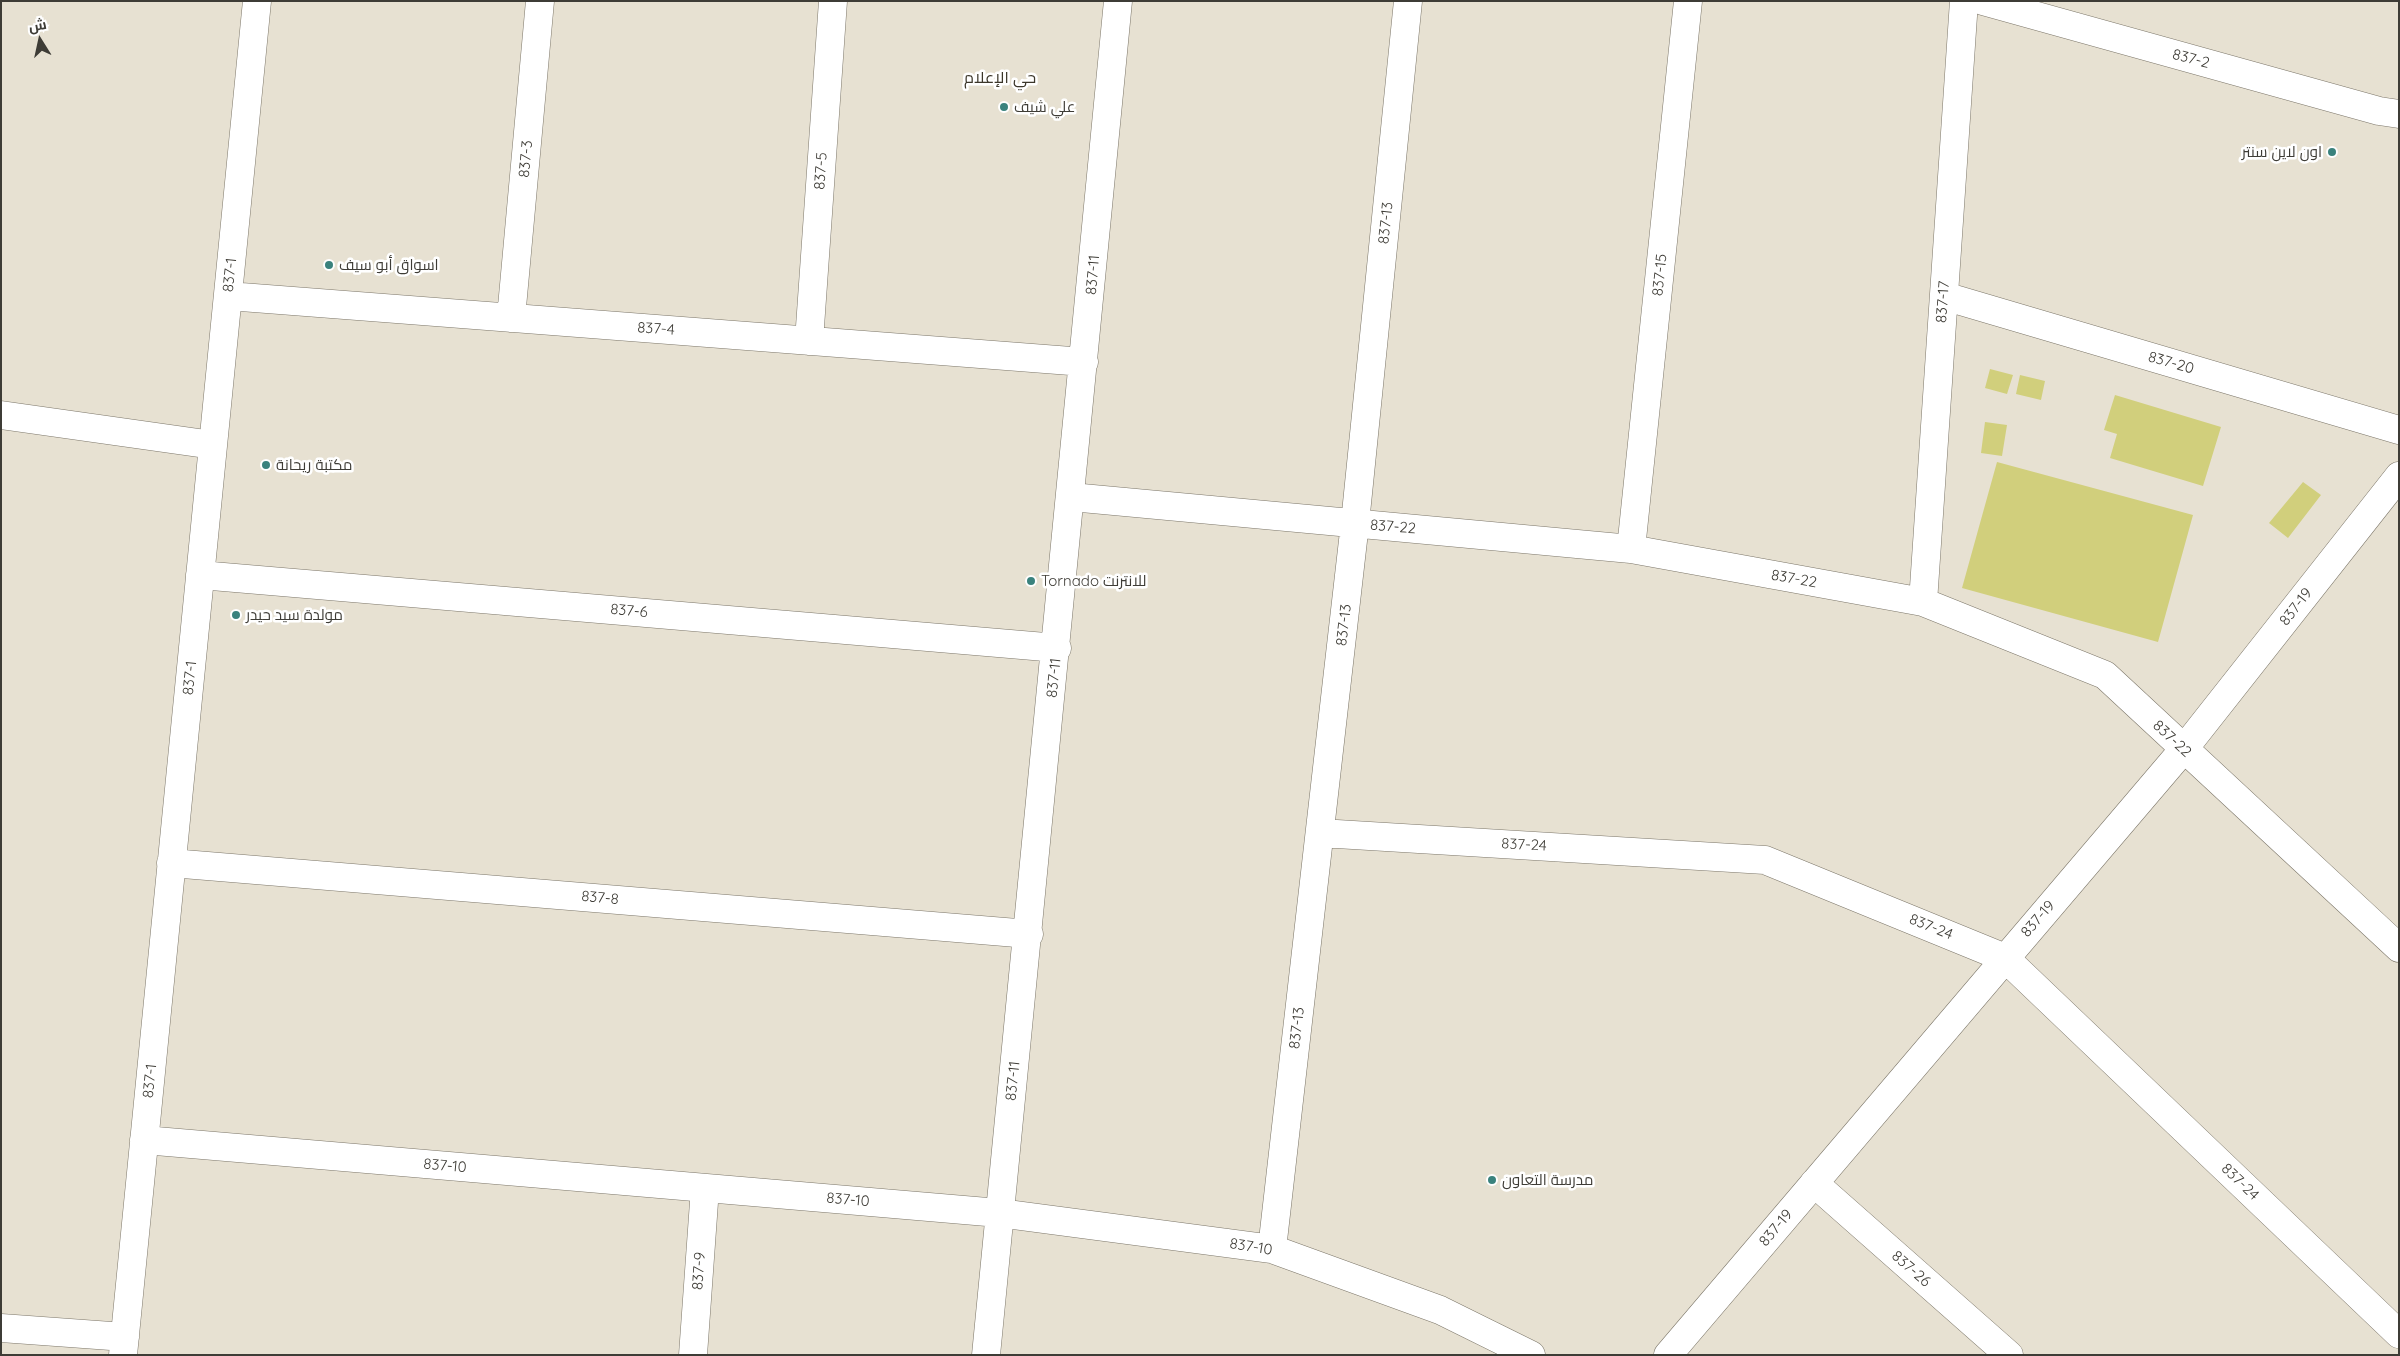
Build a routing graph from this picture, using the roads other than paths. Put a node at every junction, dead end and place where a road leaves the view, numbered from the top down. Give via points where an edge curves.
1 (257, 1) edge
2 (540, 1) edge
3 (833, 1) edge
4 (1118, 1) edge
5 (1408, 1) edge
6 (1688, 1) edge
7 (1964, 1) edge
8 (1983, 1) edge
9 (2399, 114) edge
10 (228, 296) junction
11 (1944, 296) junction
12 (511, 318) junction
13 (809, 341) junction
14 (1084, 362) junction
15 (1, 415) edge
16 (2399, 430) edge
17 (213, 445) junction
18 (2399, 476) edge
19 (1071, 496) junction
20 (1355, 523) junction
21 (1631, 549) junction
22 (200, 575) junction
23 (1923, 602) junction
24 (1057, 648) junction
25 (2183, 750) junction
26 (1320, 833) junction
27 (171, 863) junction
28 (1029, 934) junction
29 (2399, 948) edge
30 (2005, 958) junction
31 (144, 1140) junction
32 (1814, 1183) junction
33 (705, 1188) junction
34 (999, 1212) junction
35 (1272, 1249) junction
36 (1, 1328) edge
37 (2399, 1334) edge
38 (124, 1346) edge
39 (693, 1355) edge
40 (986, 1355) edge
41 (1531, 1355) edge
42 (1668, 1355) edge
43 (2008, 1355) edge

1 - 10 street, 837-1
2 - 12 street, 837-3
3 - 13 street, 837-5
4 - 14 street, 837-11
5 - 20 street, 837-13
6 - 21 street, 837-15
7 - 11 street, 837-17
8 - 9 street, 837-2
10 - 12 street, 837-4
10 - 17 street, 837-1
11 - 16 street, 837-20
11 - 23 street, 837-17
12 - 13 street, 837-4
13 - 14 street, 837-4
14 - 19 street, 837-11
15 - 17 street
17 - 22 street, 837-1
18 - 25 street, 837-19
19 - 20 street, 837-22
19 - 24 street, 837-11
20 - 21 street, 837-22
20 - 26 street, 837-13
21 - 23 street, 837-22
22 - 24 street, 837-6
22 - 27 street, 837-1
23 - 25 street, 837-22 via 2104,675
24 - 28 street, 837-11
25 - 29 street, 837-22
25 - 30 street, 837-19
26 - 30 street, 837-24 via 1766,860
26 - 35 street, 837-13
27 - 28 street, 837-8
27 - 31 street, 837-1
28 - 34 street, 837-11
30 - 32 street, 837-19
30 - 37 street, 837-24
31 - 33 street, 837-10
31 - 38 street, 837-1
32 - 42 street, 837-19
32 - 43 street, 837-26
33 - 34 street, 837-10
33 - 39 street, 837-9
34 - 35 street, 837-10
34 - 40 street, 837-11
35 - 41 street, 837-10 via 1440,1310
36 - 38 street

